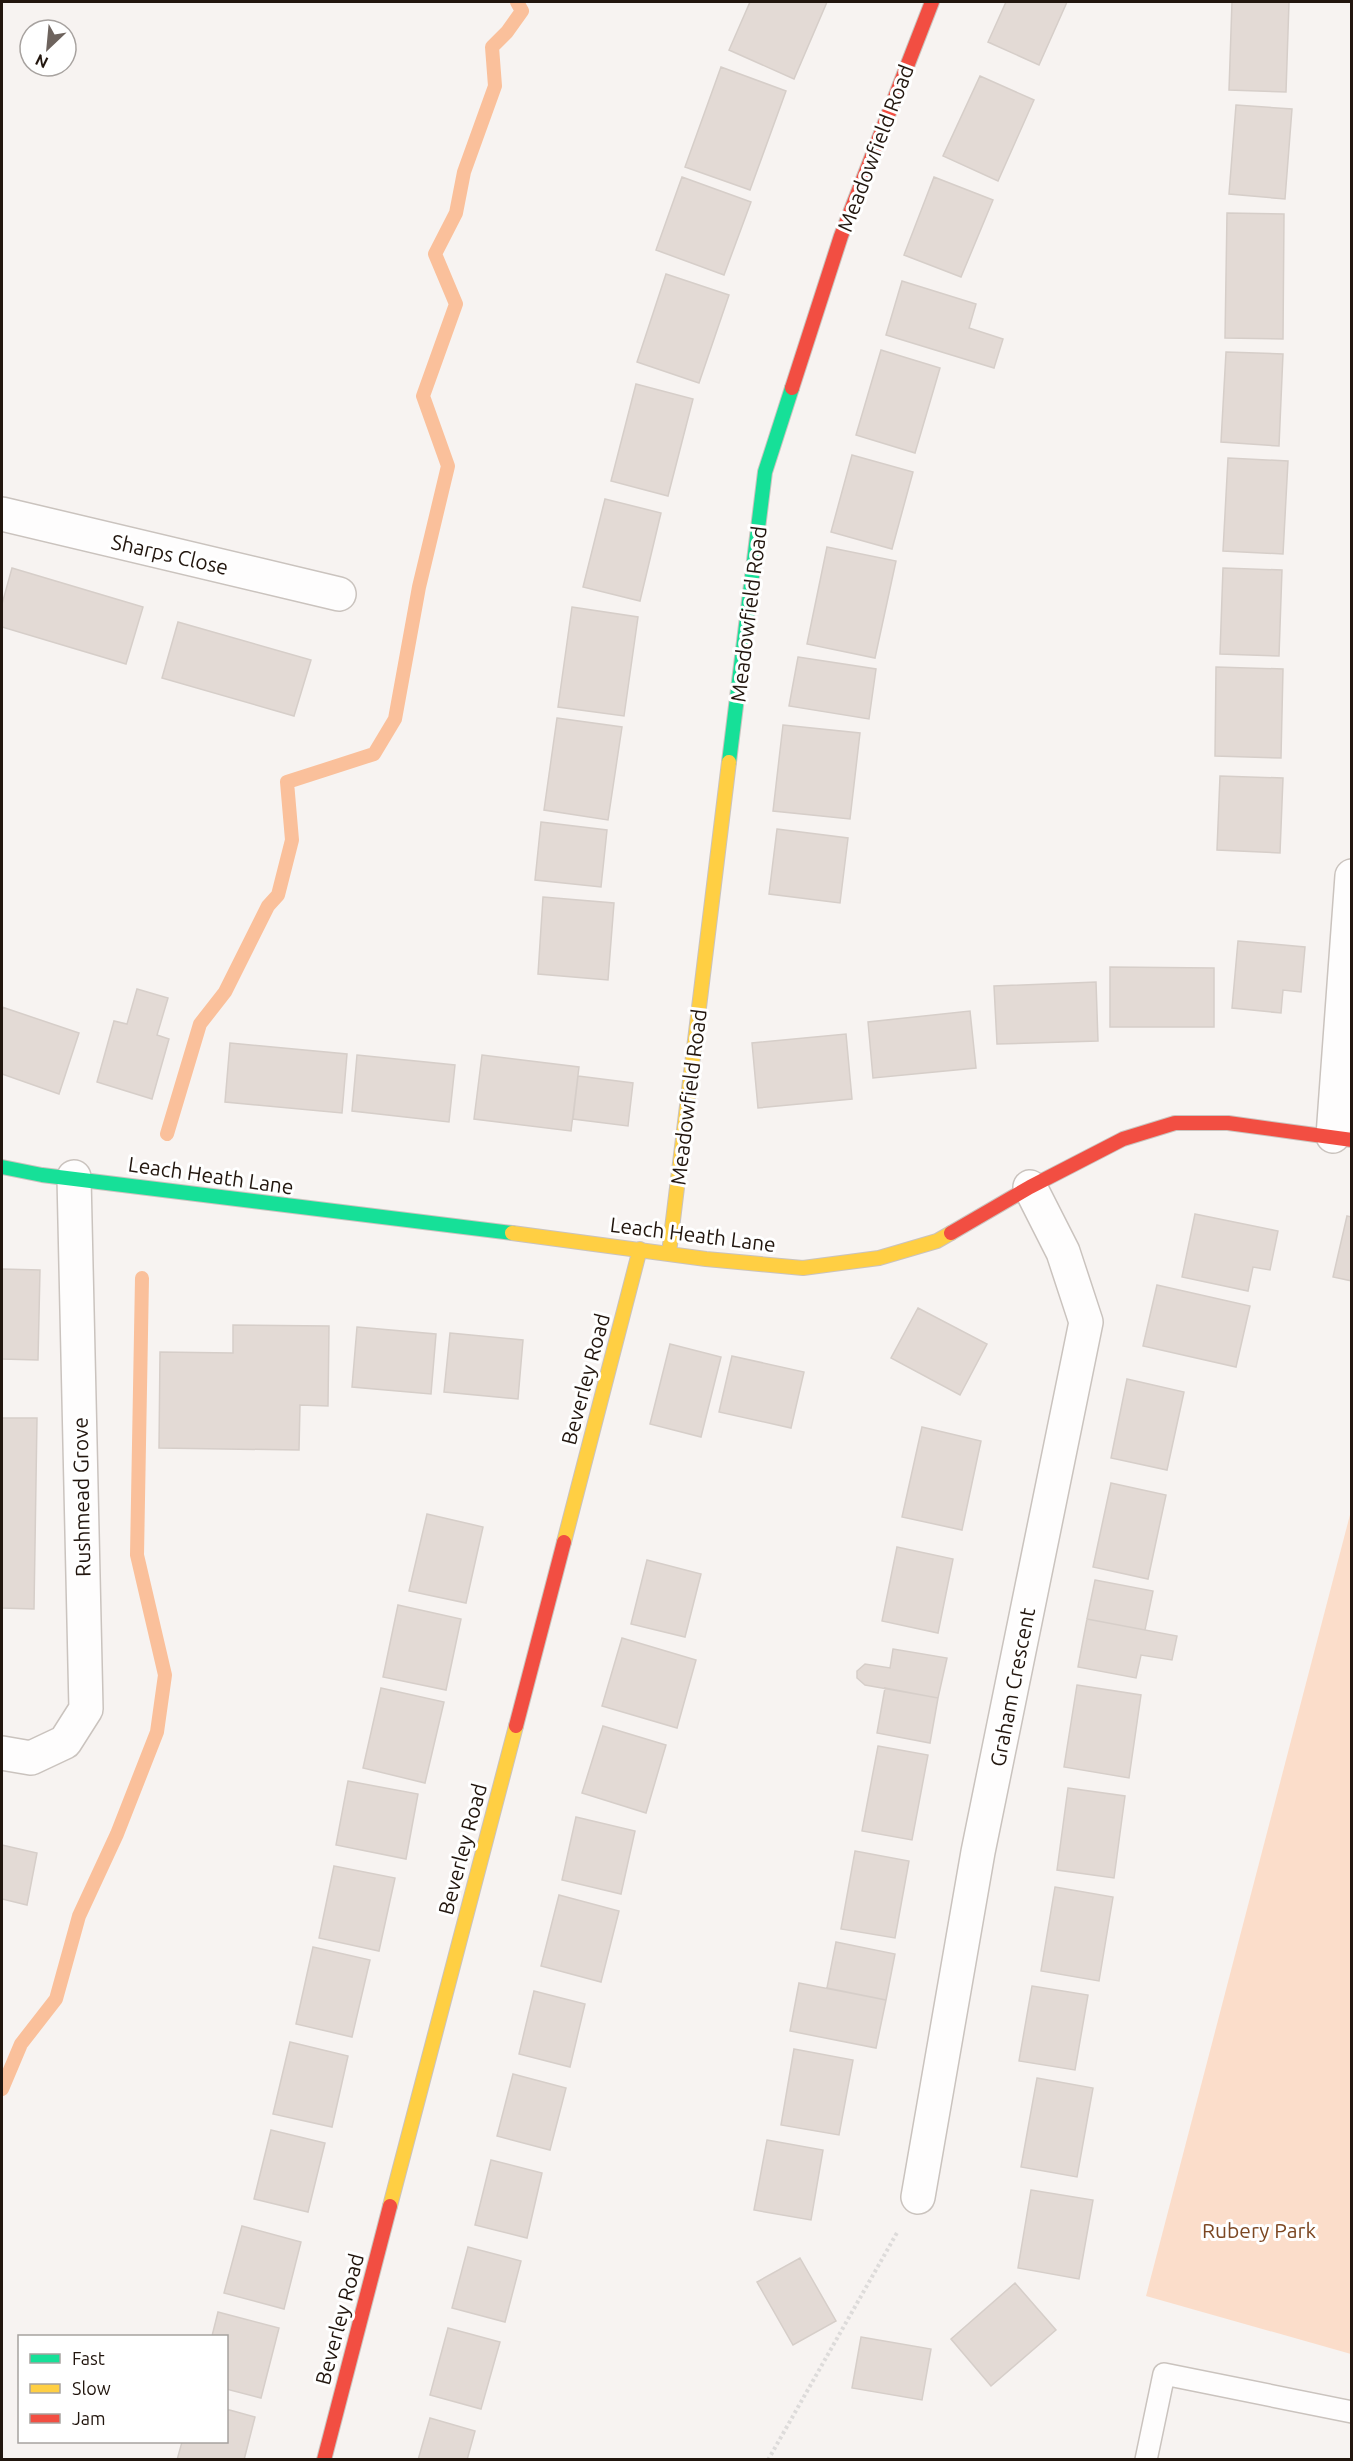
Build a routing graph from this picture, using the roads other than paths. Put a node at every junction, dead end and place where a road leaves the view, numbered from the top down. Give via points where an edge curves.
1 (932, 2) edge
2 (2, 514) edge
3 (339, 594) dead end
4 (1352, 876) edge
5 (1342, 1138) edge
6 (2, 1167) edge
7 (74, 1178) junction
8 (1030, 1187) junction
9 (640, 1249) junction
10 (669, 1253) junction
11 (2, 1753) edge
12 (918, 2197) road end
13 (1352, 2412) edge
14 (324, 2460) edge
15 (1146, 2460) edge

1 - 10 street, Meadowfield Road via 841,236 765,472
2 - 3 street, Sharps Close
4 - 5 street
5 - 8 street, Leach Heath Lane via 1228,1123 1175,1123 1123,1139
6 - 7 street, Leach Heath Lane
7 - 9 street, Leach Heath Lane
7 - 11 street, Rushmead Grove via 86,1709 65,1742 31,1758
8 - 10 street, Leach Heath Lane via 937,1241 879,1258 803,1268
8 - 12 street, Graham Crescent via 1063,1252 1086,1322 978,1852
9 - 10 street, Leach Heath Lane
9 - 14 street, Beverley Road
13 - 15 lane via 1164,2374

